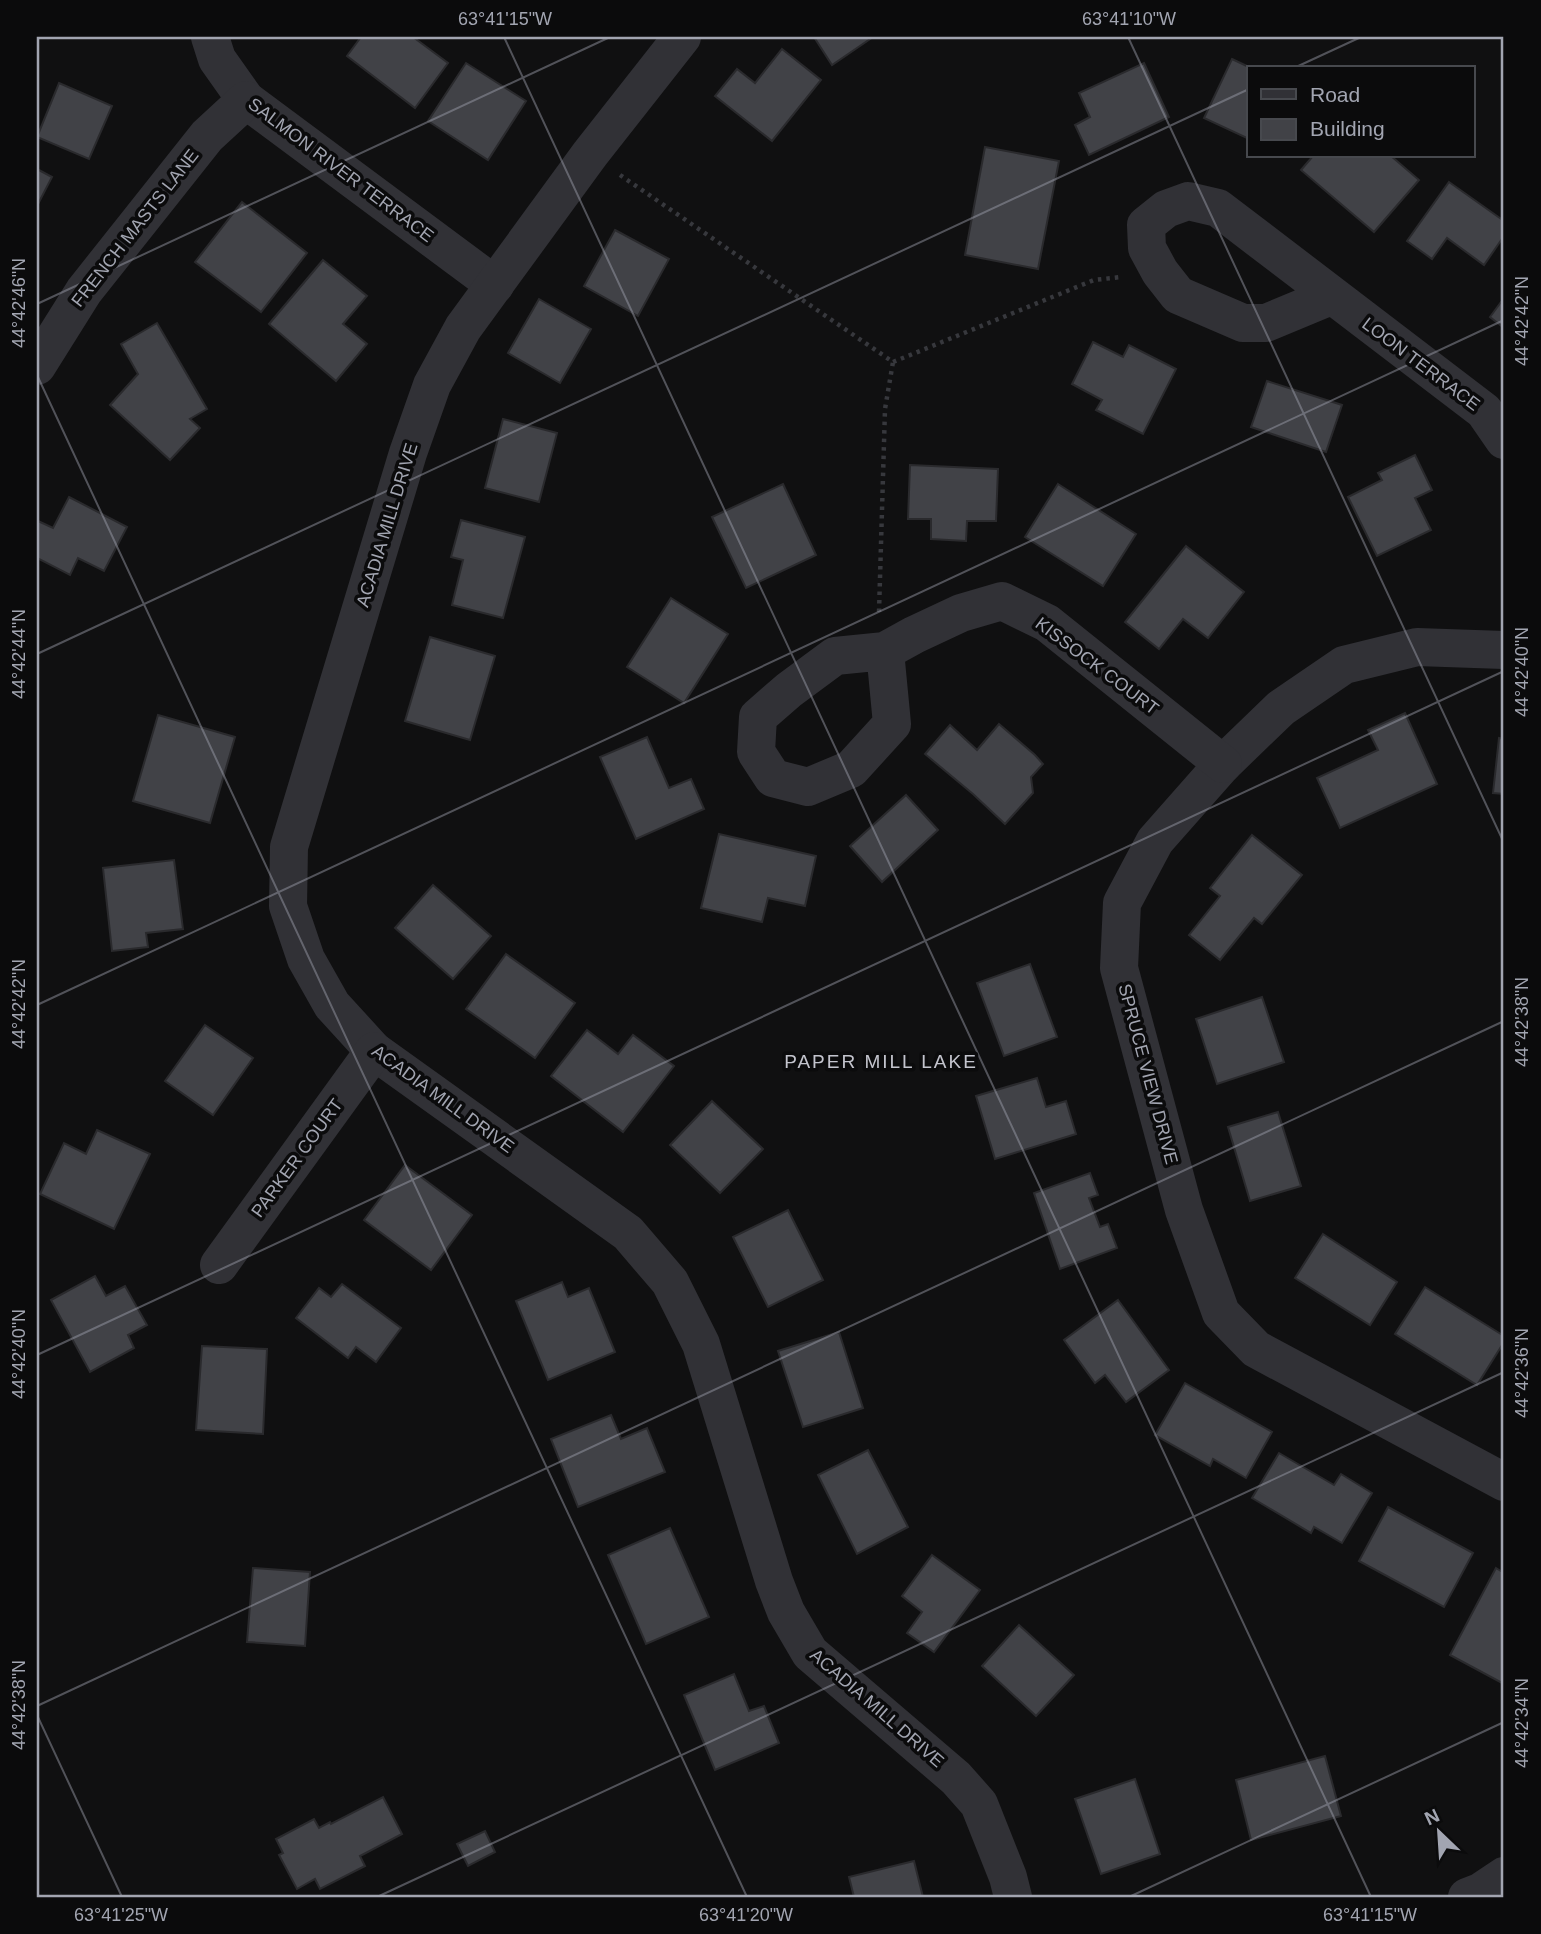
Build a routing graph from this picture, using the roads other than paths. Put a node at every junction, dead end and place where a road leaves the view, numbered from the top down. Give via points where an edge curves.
1 (209, 37) edge
2 (682, 37) edge
3 (246, 100) junction
4 (495, 285) junction
5 (1331, 296) junction
6 (37, 366) edge
7 (1504, 440) edge
8 (1504, 650) edge
9 (885, 651) road end
10 (1223, 764) junction
11 (374, 1051) junction
12 (219, 1265) dead end
13 (1504, 1482) edge
14 (1504, 1876) edge
15 (1013, 1897) edge
16 (1467, 1897) edge

1 - 3 street, SALMON RIVER TERRACE via 217,59
2 - 4 street, ACADIA MILL DRIVE
3 - 4 street, SALMON RIVER TERRACE
3 - 6 street, FRENCH MASTS LANE via 207,136 84,291
4 - 11 street, ACADIA MILL DRIVE via 463,328 432,385 289,847 288,906 306,959 332,1004
5 - 5 street, LOON TERRACE via 1218,208 1188,201 1166,209 1146,225 1147,248 1178,295 1243,323 1266,323
5 - 7 street, LOON TERRACE via 1484,411
8 - 10 street, SPRUCE VIEW DRIVE via 1417,647 1344,665 1281,708
9 - 10 street, KISSOCK COURT via 961,613 1002,601 1047,622
10 - 13 street, SPRUCE VIEW DRIVE via 1156,841 1122,903 1119,968 1184,1210 1221,1313 1255,1349
11 - 12 street, PARKER COURT
11 - 15 street, ACADIA MILL DRIVE via 628,1233 670,1282 701,1345 786,1612 810,1653 956,1777 979,1804
14 - 16 street

